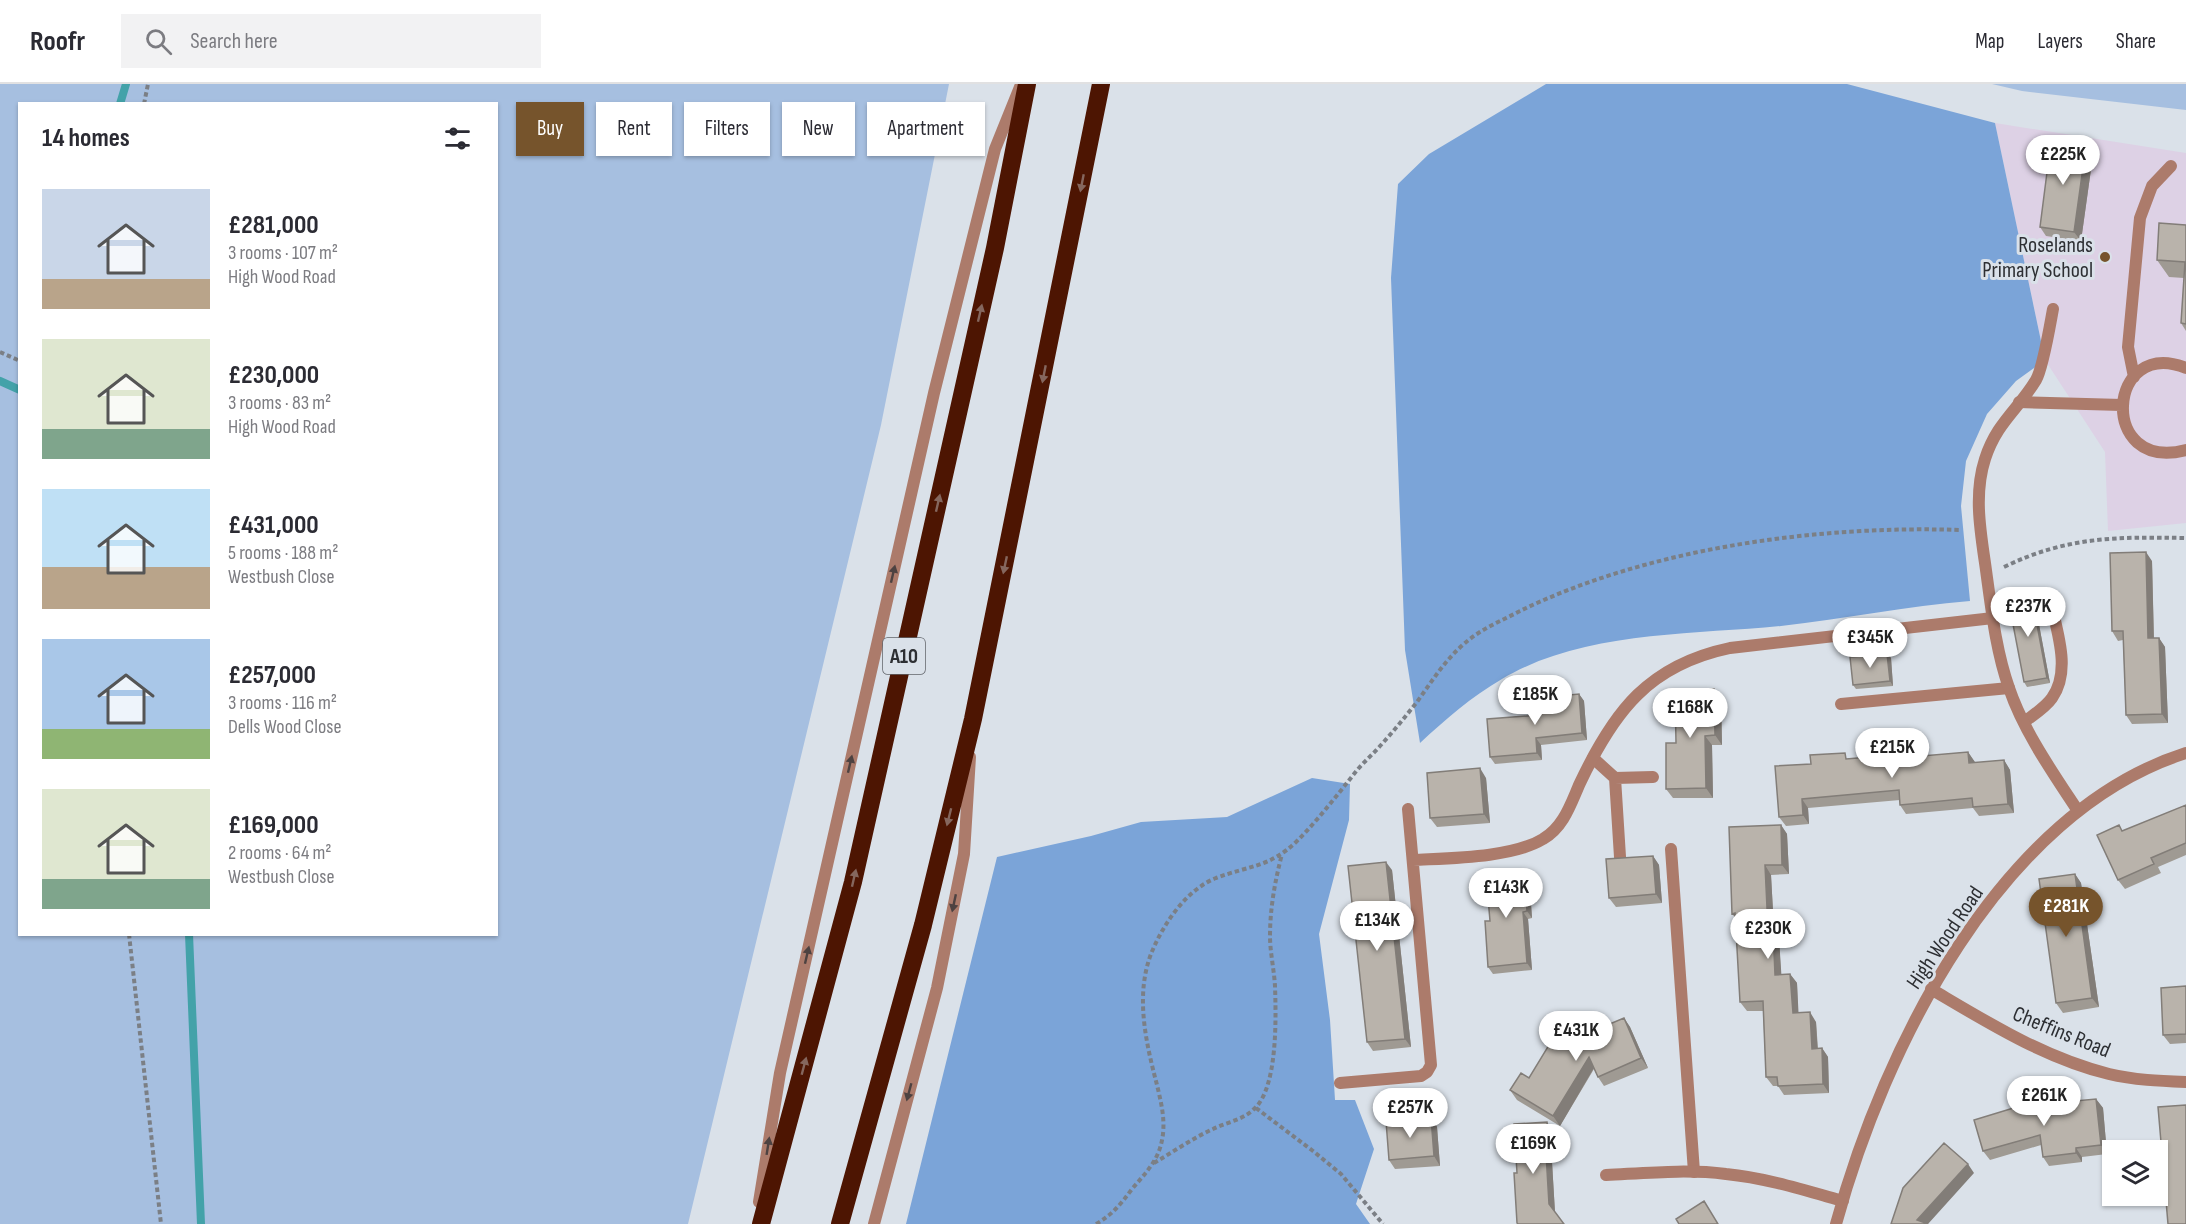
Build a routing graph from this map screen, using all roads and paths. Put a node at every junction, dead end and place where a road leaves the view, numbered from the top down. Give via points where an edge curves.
1 (148, 84) edge
2 (1021, 84) edge
3 (1027, 84) edge
4 (1101, 84) edge
5 (144, 102) edge
6 (2171, 166) dead end
7 (2053, 309) dead end
8 (0, 352) edge
9 (18, 360) edge
10 (2186, 368) edge
11 (2134, 377) junction
12 (2019, 402) junction
13 (2122, 405) junction
14 (2186, 450) edge
15 (1980, 530) junction
16 (2186, 538) edge
17 (1987, 575) junction
18 (2050, 598) dead end
19 (1993, 618) junction
20 (2009, 688) junction
21 (1841, 704) dead end
22 (973, 719) junction
23 (2024, 722) junction
24 (2186, 753) edge
25 (1593, 758) junction
26 (1653, 777) dead end
27 (1615, 778) junction
28 (1408, 809) dead end
29 (2078, 811) junction
30 (1671, 849) dead end
31 (1282, 854) junction
32 (1620, 857) edge
33 (1413, 860) junction
34 (129, 936) edge
35 (1931, 989) junction
36 (2186, 1082) edge
37 (1340, 1083) dead end
38 (1256, 1108) junction
39 (1153, 1164) junction
40 (1694, 1172) junction
41 (1606, 1175) dead end
42 (1842, 1201) junction
43 (161, 1224) edge
44 (756, 1224) edge
45 (761, 1224) edge
46 (840, 1224) edge
47 (874, 1224) edge
48 (1096, 1224) edge
49 (1383, 1224) edge
50 (1836, 1224) edge

1 - 5 path
44 -> 2 street via 780,1073 931,405 995,149
45 -> 3 highway, A10 via 853,882 995,248
4 -> 22 highway
6 - 11 street via 2152,186 2140,218 2128,347
7 - 12 street via 2038,377
8 - 9 path
10 - 11 street via 2162,363 2148,366
11 - 13 street
12 - 13 street
12 - 15 street via 1995,435 1984,463 1979,492
13 - 14 street via 2130,435 2142,445 2156,452
15 - 17 street
15 - 31 path via 1847,532 1759,542 1638,567 1548,598 1484,628 1465,643 1432,678 1334,801
16 - 17 path via 2094,539 2062,544
17 - 19 street
18 - 23 street via 2061,676 2050,700
19 - 20 street
19 - 25 street via 1730,648 1696,657 1636,695 1610,726
20 - 21 street
20 - 23 street
22 -> 46 highway via 923,925
22 -> 47 street via 964,854 937,988
23 - 29 street
24 - 29 street, High Wood Road via 2136,773
25 - 27 street
25 - 33 street via 1564,818 1545,838 1494,853
26 - 27 street
27 - 32 street
28 - 33 street
29 - 35 street, High Wood Road via 2025,860 1962,941
30 - 40 street
31 - 38 path via 1270,937 1275,986 1274,1040 1269,1084
31 - 39 path via 1255,868 1203,884 1173,914 1150,956 1142,998 1164,1127
33 - 37 street via 1431,1065 1421,1076
34 - 43 path
35 - 36 street, Cheffins Road via 2030,1045 2077,1064 2131,1078
35 - 42 street, High Wood Road via 1880,1094
38 - 39 path
38 - 49 path via 1341,1174
39 - 48 path via 1123,1203
40 - 41 street
40 - 42 street via 1747,1177
42 - 50 street, High Wood Road

